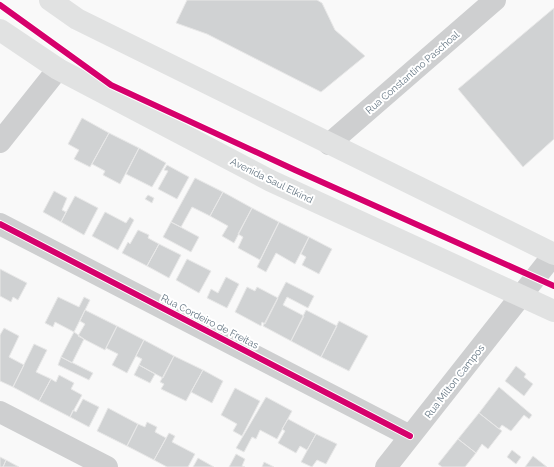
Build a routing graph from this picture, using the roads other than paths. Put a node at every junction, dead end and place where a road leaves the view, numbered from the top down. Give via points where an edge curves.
1 (50, 0) edge
2 (495, 0) edge
3 (0, 30) edge
4 (0, 40) edge
5 (51, 64) junction
6 (0, 142) edge
7 (329, 144) junction
8 (0, 224) edge
9 (554, 254) edge
10 (522, 296) junction
11 (554, 311) edge
12 (0, 412) edge
13 (410, 436) junction
14 (107, 467) edge
15 (386, 467) edge

1 - 7 main road via 77,19
2 - 7 street, Rua Constantino Paschoal
3 - 5 main road, Avenida Saul Elkind
4 - 5 street
5 - 6 street
5 - 10 main road, Avenida Saul Elkind via 271,181
7 - 9 main road
8 - 13 street, Rua Cordeiro de Freitas
9 - 10 street, Rua Milton Campos
10 - 11 main road, Avenida Saul Elkind
10 - 13 street, Rua Milton Campos
12 - 14 street
13 - 15 street, Rua Milton Campos

